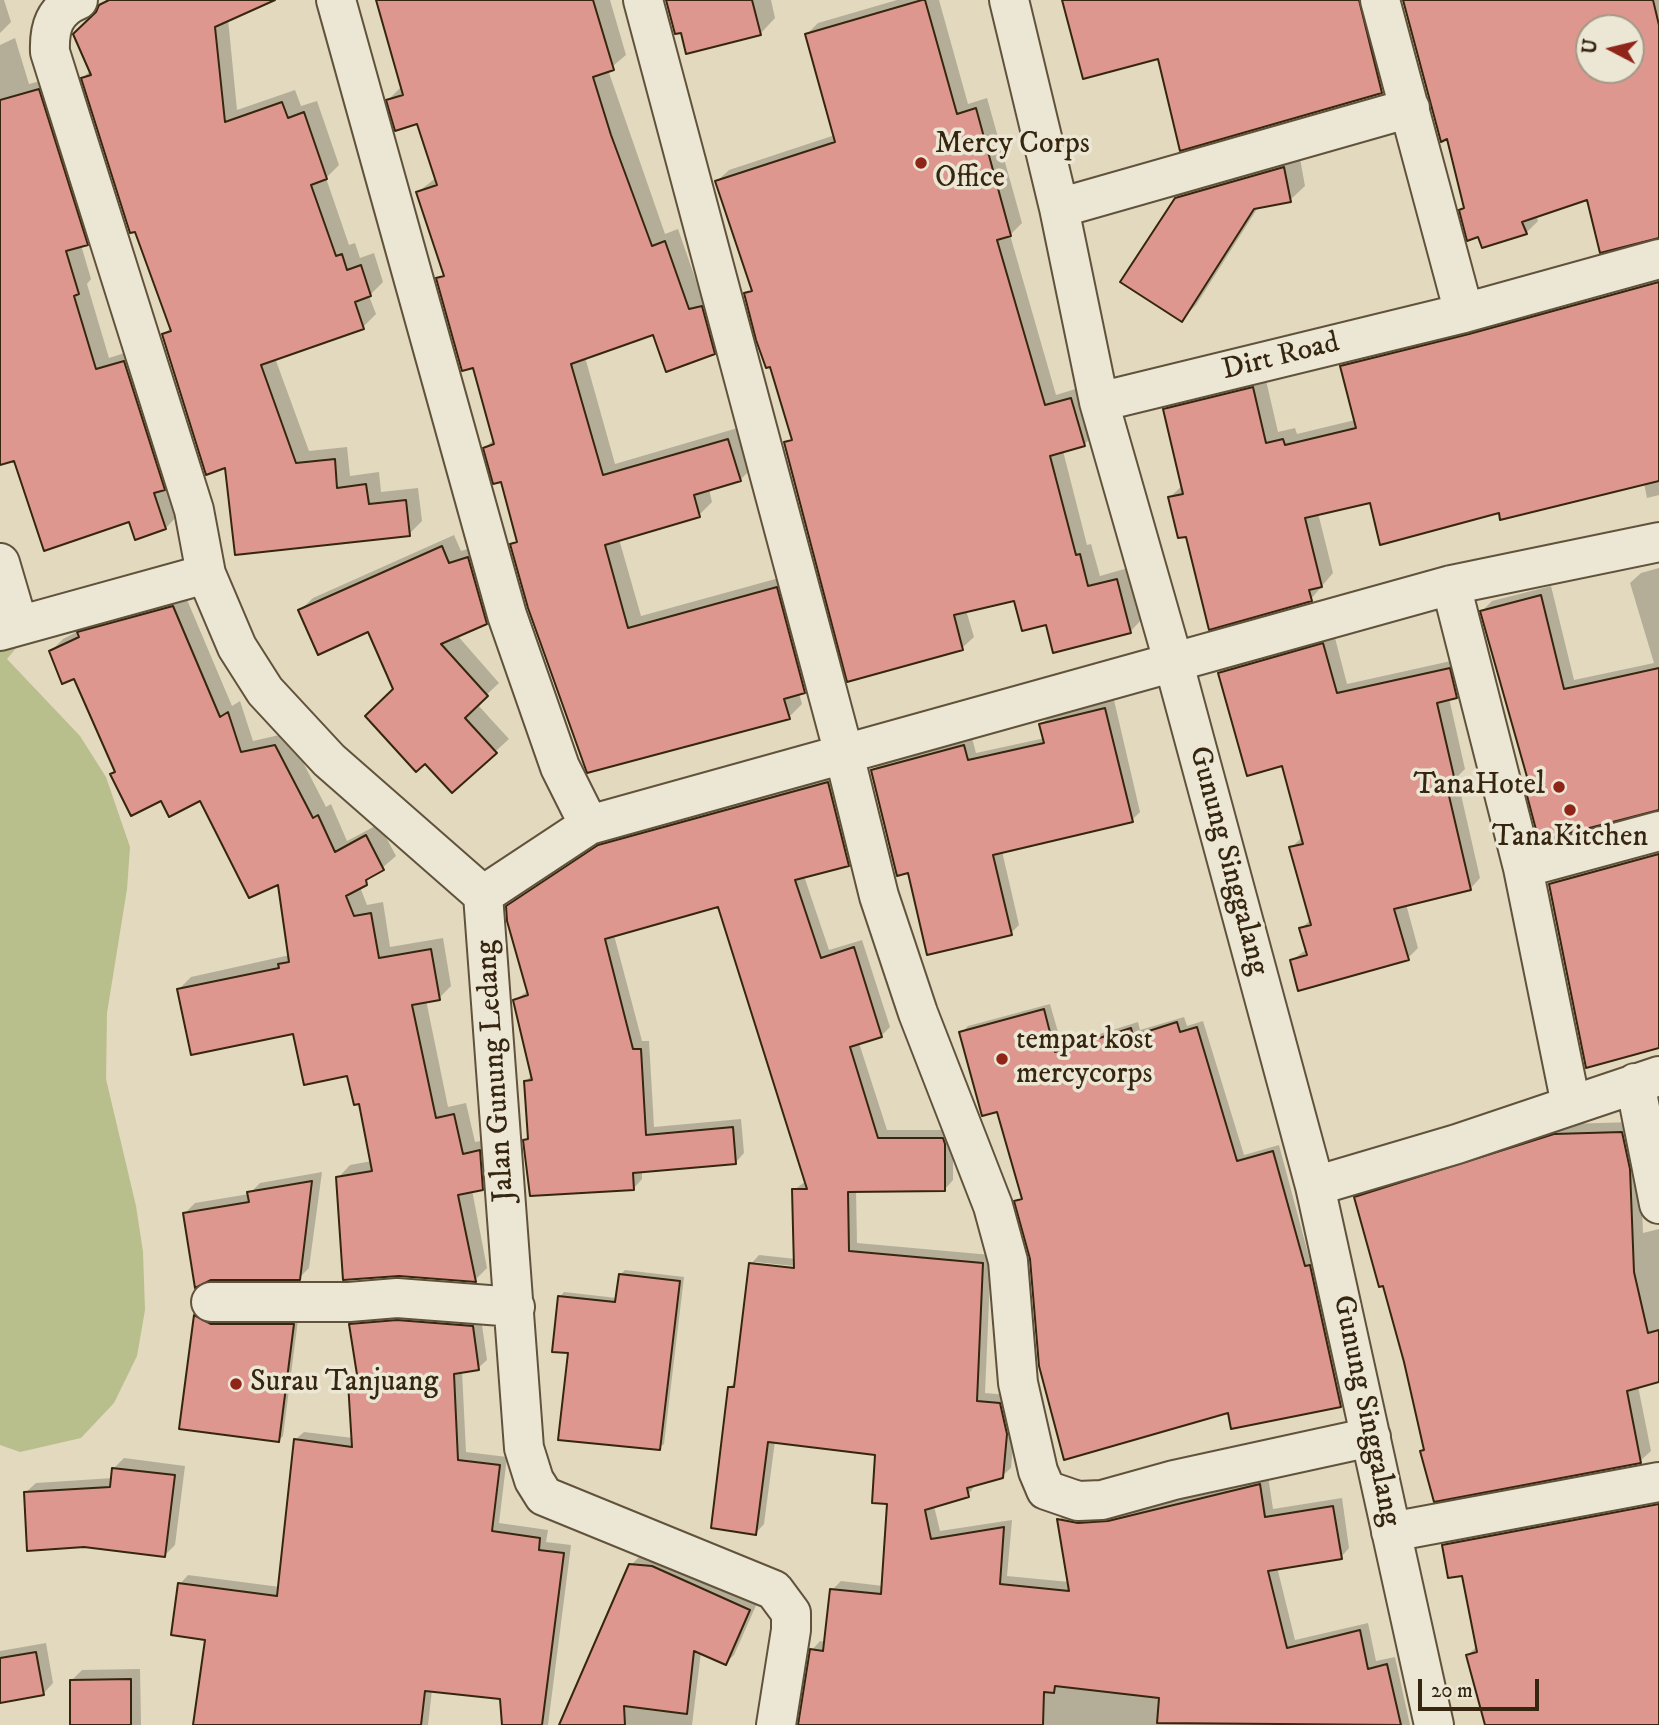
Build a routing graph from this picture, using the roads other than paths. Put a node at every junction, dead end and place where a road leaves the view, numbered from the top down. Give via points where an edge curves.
1 (78, 0) edge
2 (336, 0) edge
3 (643, 0) edge
4 (1009, 0) edge
5 (1380, 0) edge
6 (1410, 108) junction
7 (1059, 208) junction
8 (1659, 259) edge
9 (1464, 313) junction
10 (1099, 402) junction
11 (1659, 542) edge
12 (0, 563) edge
13 (206, 574) junction
14 (1451, 585) junction
15 (9, 627) edge
16 (1174, 664) junction
17 (844, 754) junction
18 (589, 825) junction
19 (1659, 831) edge
20 (1523, 868) junction
21 (484, 895) junction
22 (1647, 1079) edge
23 (1571, 1105) junction
24 (1315, 1186) junction
25 (1659, 1204) edge
26 (211, 1301) dead end
27 (515, 1307) junction
28 (1371, 1437) junction
29 (1659, 1482) edge
30 (1391, 1532) junction
31 (776, 1725) edge
32 (1434, 1725) edge

1 - 13 street via 54,20 50,52 194,510
2 - 18 street via 507,615 560,767
3 - 17 street
4 - 7 street, Gunung Singgalang
5 - 6 street
6 - 7 street
6 - 9 street
7 - 10 street, Gunung Singgalang
8 - 9 street, Dirt Road
9 - 10 street, Dirt Road
10 - 16 street, Gunung Singgalang
11 - 14 street
12 - 15 street
13 - 15 street
13 - 21 street via 237,647 265,691 338,769
14 - 16 street
14 - 20 street
16 - 17 street
16 - 24 street, Gunung Singgalang
17 - 18 street
17 - 28 street via 879,896 918,1013 993,1206 1005,1250 1018,1382 1046,1490 1078,1501 1102,1500
18 - 21 street
19 - 20 street
20 - 23 street
21 - 27 street, Jalan Gunung Ledang
22 - 23 street
22 - 25 street
23 - 24 street
24 - 28 street, Gunung Singgalang
26 - 27 street via 397,1298
27 - 31 street, Jalan Gunung Ledang via 524,1448 534,1480 544,1496 774,1590 791,1614
28 - 30 street, Gunung Singgalang
29 - 30 street
30 - 32 street, Gunung Singgalang

